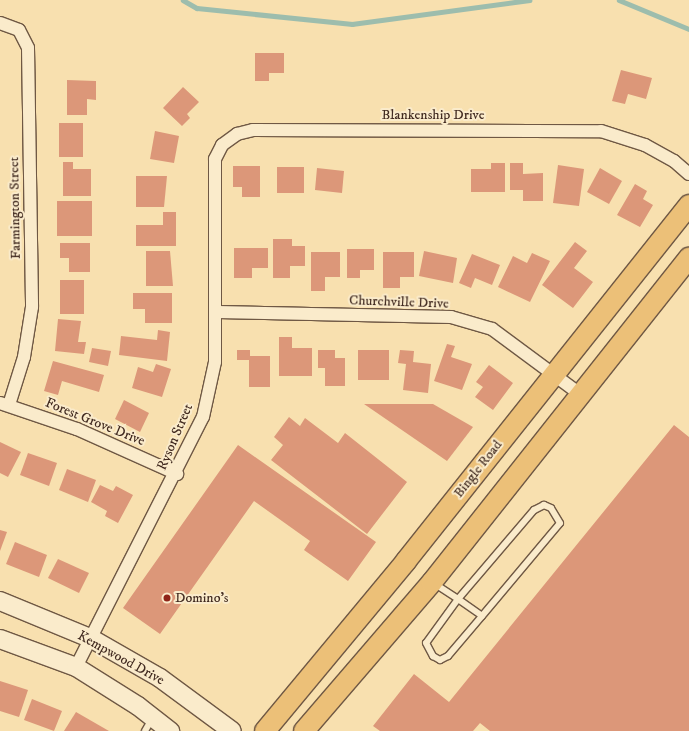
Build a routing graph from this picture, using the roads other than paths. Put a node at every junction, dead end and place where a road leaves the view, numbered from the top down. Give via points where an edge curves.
1 (0, 23) edge
2 (689, 174) edge
3 (214, 196) joint
4 (689, 205) edge
5 (689, 258) edge
6 (218, 312) junction
7 (554, 372) junction
8 (580, 394) junction
9 (4, 404) edge
10 (177, 474) junction
11 (406, 560) junction
12 (432, 582) junction
13 (458, 599) junction
14 (0, 601) edge
15 (482, 616) junction
16 (0, 639) edge
17 (92, 639) junction
18 (76, 667) junction
19 (149, 724) edge
20 (170, 731) edge
21 (232, 731) edge
22 (265, 731) edge
23 (304, 731) edge

1 - 9 street, Farmington Street via 19,30 28,48 32,307 24,357
2 - 3 street, Blankenship Drive via 674,161 645,145 601,132 253,130 237,134 222,145 215,159
3 - 6 street, Ryson Street
4 - 7 main road, Bingle Road
5 - 8 main road
6 - 7 street, Churchville Drive via 451,317 492,329
6 - 10 street, Ryson Street via 215,362 203,417
7 - 8 street, Churchville Drive
7 - 11 main road, Bingle Road
8 - 12 main road
9 - 10 street, Forest Grove Drive via 77,429
10 - 17 street, Ryson Street
11 - 12 main road
11 - 22 main road, Bingle Road
12 - 13 lane
12 - 23 main road
13 - 15 lane
13 - 15 lane via 426,643 433,656 440,660 448,656
13 - 15 lane via 534,510 544,505 551,508 560,522
14 - 17 main road, Kempwood Drive
16 - 18 main road, Kempwood Drive
17 - 18 street, Ryson Street
17 - 21 main road, Kempwood Drive via 160,678
18 - 19 main road, Kempwood Drive
19 - 20 main road, Kempwood Drive

